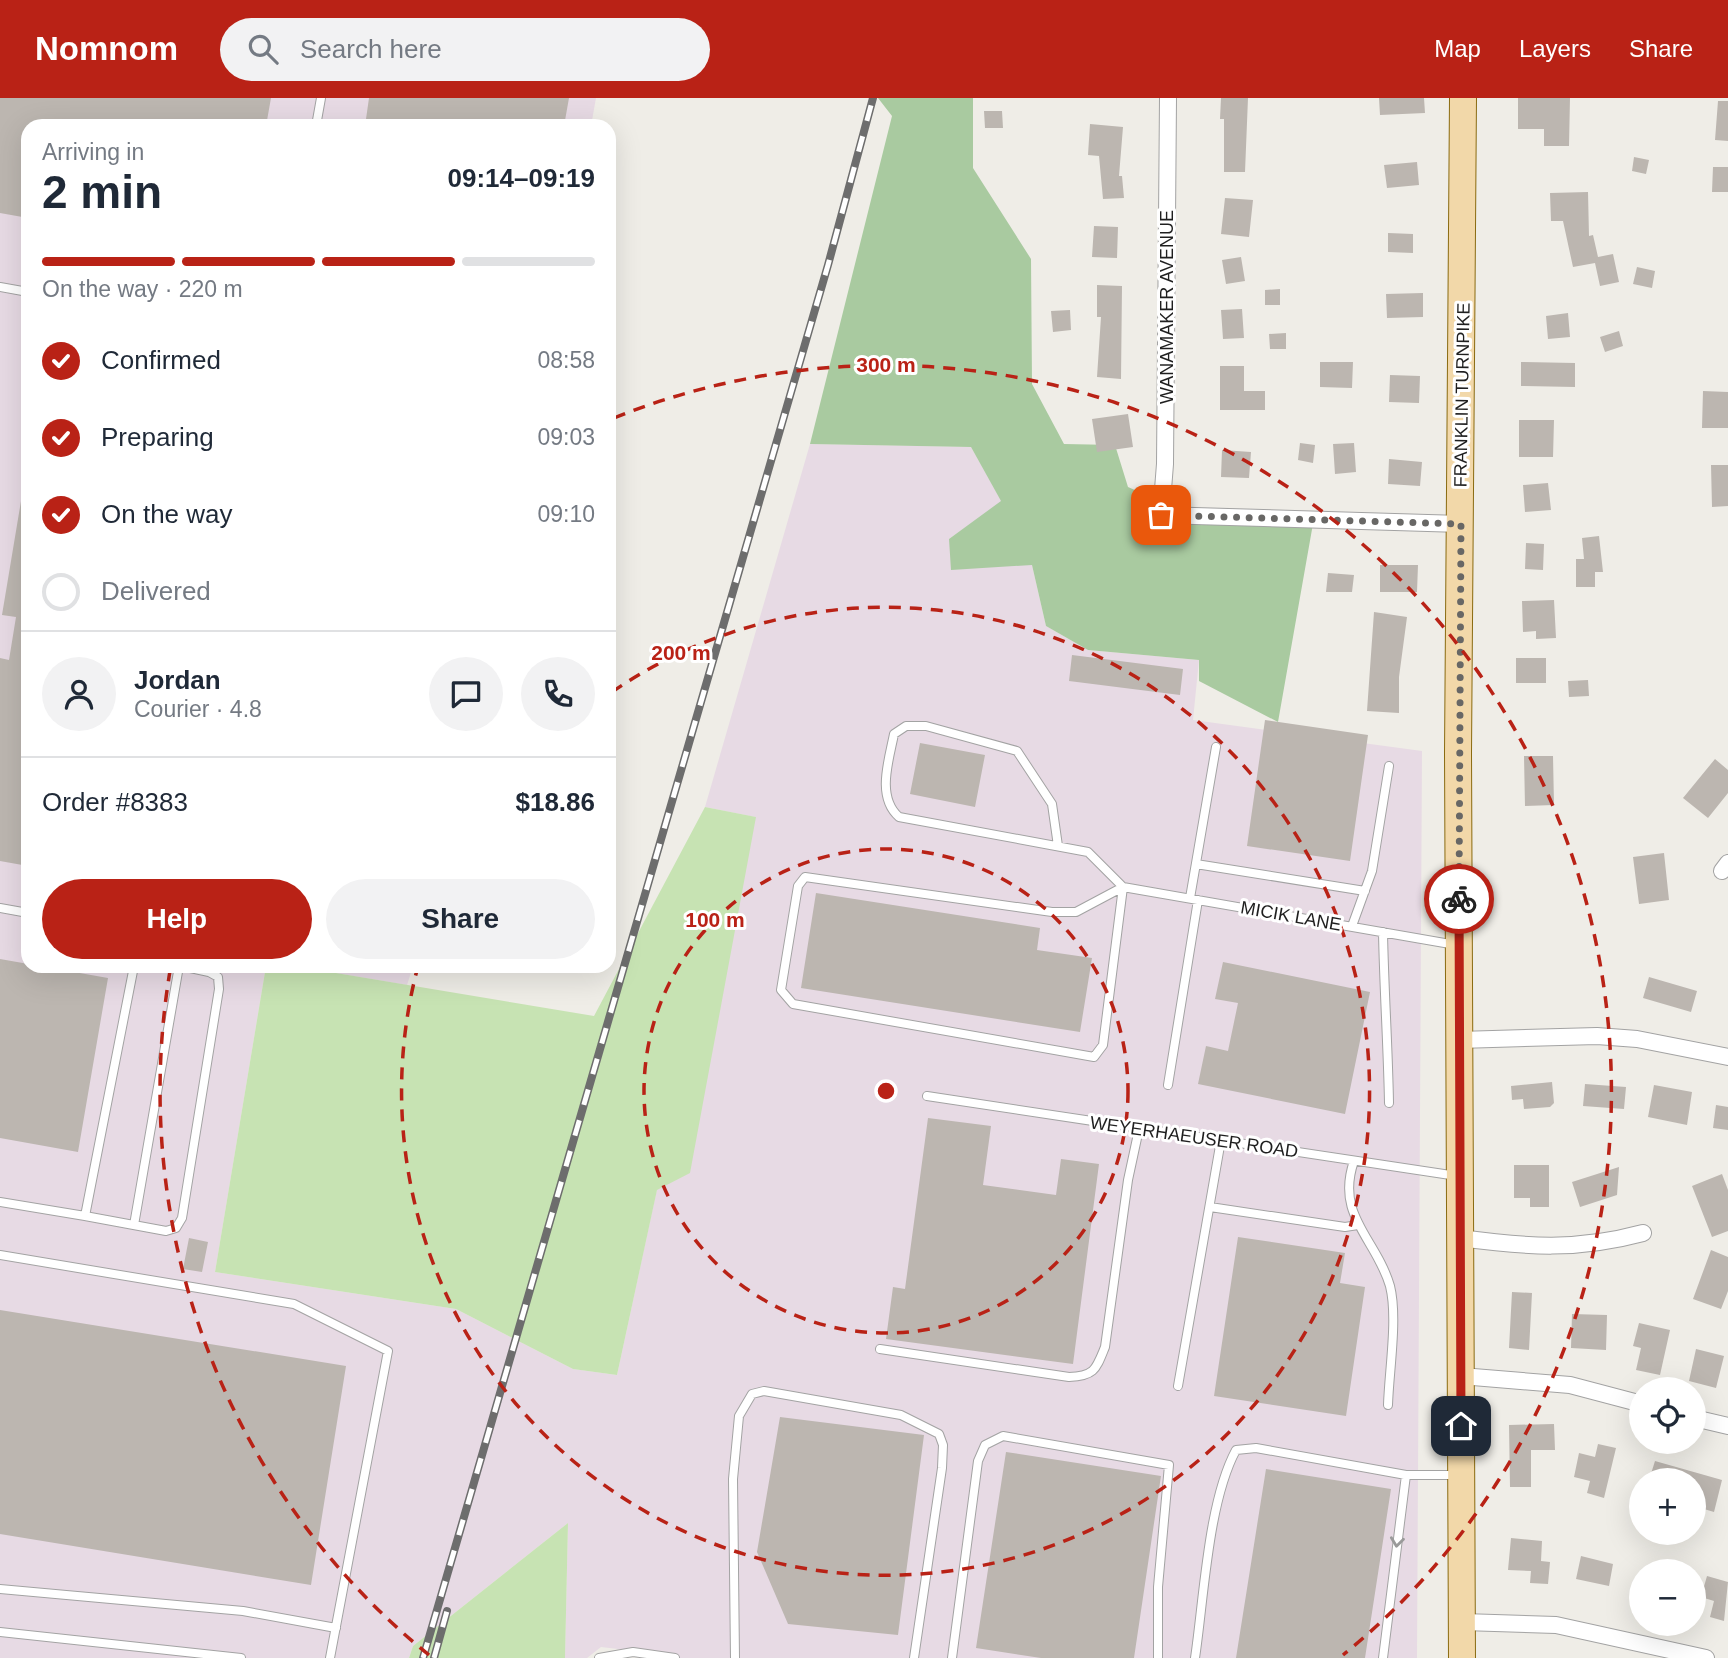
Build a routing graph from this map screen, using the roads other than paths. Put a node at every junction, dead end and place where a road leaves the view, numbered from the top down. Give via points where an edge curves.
1 (321, 98) edge
2 (1168, 98) edge
3 (1463, 98) edge
4 (317, 119) edge
5 (0, 287) edge
6 (21, 291) edge
7 (1461, 524) junction
8 (1216, 747) dead end
9 (1389, 766) dead end
10 (1058, 846) junction
11 (1196, 864) junction
12 (1123, 887) junction
13 (1365, 891) junction
14 (1194, 899) junction
15 (0, 908) edge
16 (21, 912) edge
17 (1352, 926) junction
18 (1383, 932) junction
19 (1459, 945) junction
20 (133, 973) edge
21 (179, 973) edge
22 (212, 973) edge
23 (1460, 1040) junction
24 (1728, 1057) edge
25 (1168, 1085) dead end
26 (927, 1096) dead end
27 (1389, 1103) dead end
28 (1139, 1129) junction
29 (1221, 1140) junction
30 (1354, 1161) junction
31 (1460, 1177) junction
32 (0, 1202) edge
33 (1210, 1207) junction
34 (85, 1216) junction
35 (134, 1225) junction
36 (1358, 1225) junction
37 (1643, 1233) dead end
38 (1460, 1238) junction
39 (0, 1255) edge
40 (880, 1349) dead end
41 (1461, 1376) junction
42 (1178, 1386) dead end
43 (1629, 1401) edge
44 (1388, 1405) dead end
45 (1706, 1421) edge
46 (1728, 1426) edge
47 (1406, 1475) junction
48 (1462, 1475) junction
49 (0, 1589) edge
50 (1463, 1622) junction
51 (336, 1628) junction
52 (0, 1632) edge
53 (241, 1658) edge
54 (330, 1658) edge
55 (599, 1658) edge
56 (675, 1658) edge
57 (735, 1658) edge
58 (914, 1658) edge
59 (952, 1658) edge
60 (1158, 1658) edge
61 (1195, 1658) edge
62 (1382, 1658) edge
63 (1462, 1658) edge
64 (1706, 1658) edge

1 - 4 lane
2 - 7 street, WANAMAKER AVENUE via 1161,515
3 - 7 main road, FRANKLIN TURNPIKE
5 - 6 lane
7 - 19 main road, FRANKLIN TURNPIKE
8 - 11 lane
9 - 13 lane
10 - 10 lane via 899,817 887,801 886,776 894,734 906,726 926,726 1017,751 1052,804
10 - 12 lane via 1088,852
11 - 13 lane
11 - 14 lane
12 - 12 lane via 1103,1045 1094,1057 793,1004 781,990 798,886 805,877 1052,912 1076,912
12 - 14 lane, MICIK LANE
13 - 17 lane
14 - 17 lane, MICIK LANE
14 - 25 lane
15 - 16 lane
17 - 18 lane, MICIK LANE
18 - 19 lane, MICIK LANE
18 - 27 lane
19 - 23 main road, FRANKLIN TURNPIKE
20 - 34 lane
21 - 35 lane
22 - 35 lane via 218,977 219,989 182,1218 176,1228 166,1231
23 - 24 street via 1597,1036
23 - 31 main road, FRANKLIN TURNPIKE
26 - 28 lane, WEYERHAEUSER ROAD
28 - 29 lane, WEYERHAEUSER ROAD
28 - 40 lane via 1105,1347 1097,1367 1086,1377
29 - 30 lane, WEYERHAEUSER ROAD
29 - 33 lane
30 - 31 lane, WEYERHAEUSER ROAD
30 - 36 lane via 1347,1181
31 - 38 main road, FRANKLIN TURNPIKE
32 - 34 lane
33 - 36 lane via 1345,1227
33 - 42 lane
34 - 35 lane
36 - 44 lane via 1390,1286
37 - 38 street via 1601,1244 1534,1247
38 - 41 main road, FRANKLIN TURNPIKE
39 - 51 lane via 294,1304 387,1351
41 - 43 street via 1570,1385
41 - 48 main road, FRANKLIN TURNPIKE
45 - 46 street
47 - 48 lane
47 - 61 lane via 1256,1448 1236,1450 1224,1471 1218,1500
47 -> 62 lane
48 - 50 main road, FRANKLIN TURNPIKE
49 - 51 lane via 243,1611
50 - 63 main road, FRANKLIN TURNPIKE
50 - 64 street via 1556,1625
51 - 54 lane
52 - 53 lane
55 - 56 lane via 633,1652
57 - 58 lane via 733,1479 739,1416 752,1394 764,1391 901,1415 939,1434 942,1468
59 - 60 lane via 978,1461 985,1445 1003,1436 1169,1465 1158,1587

